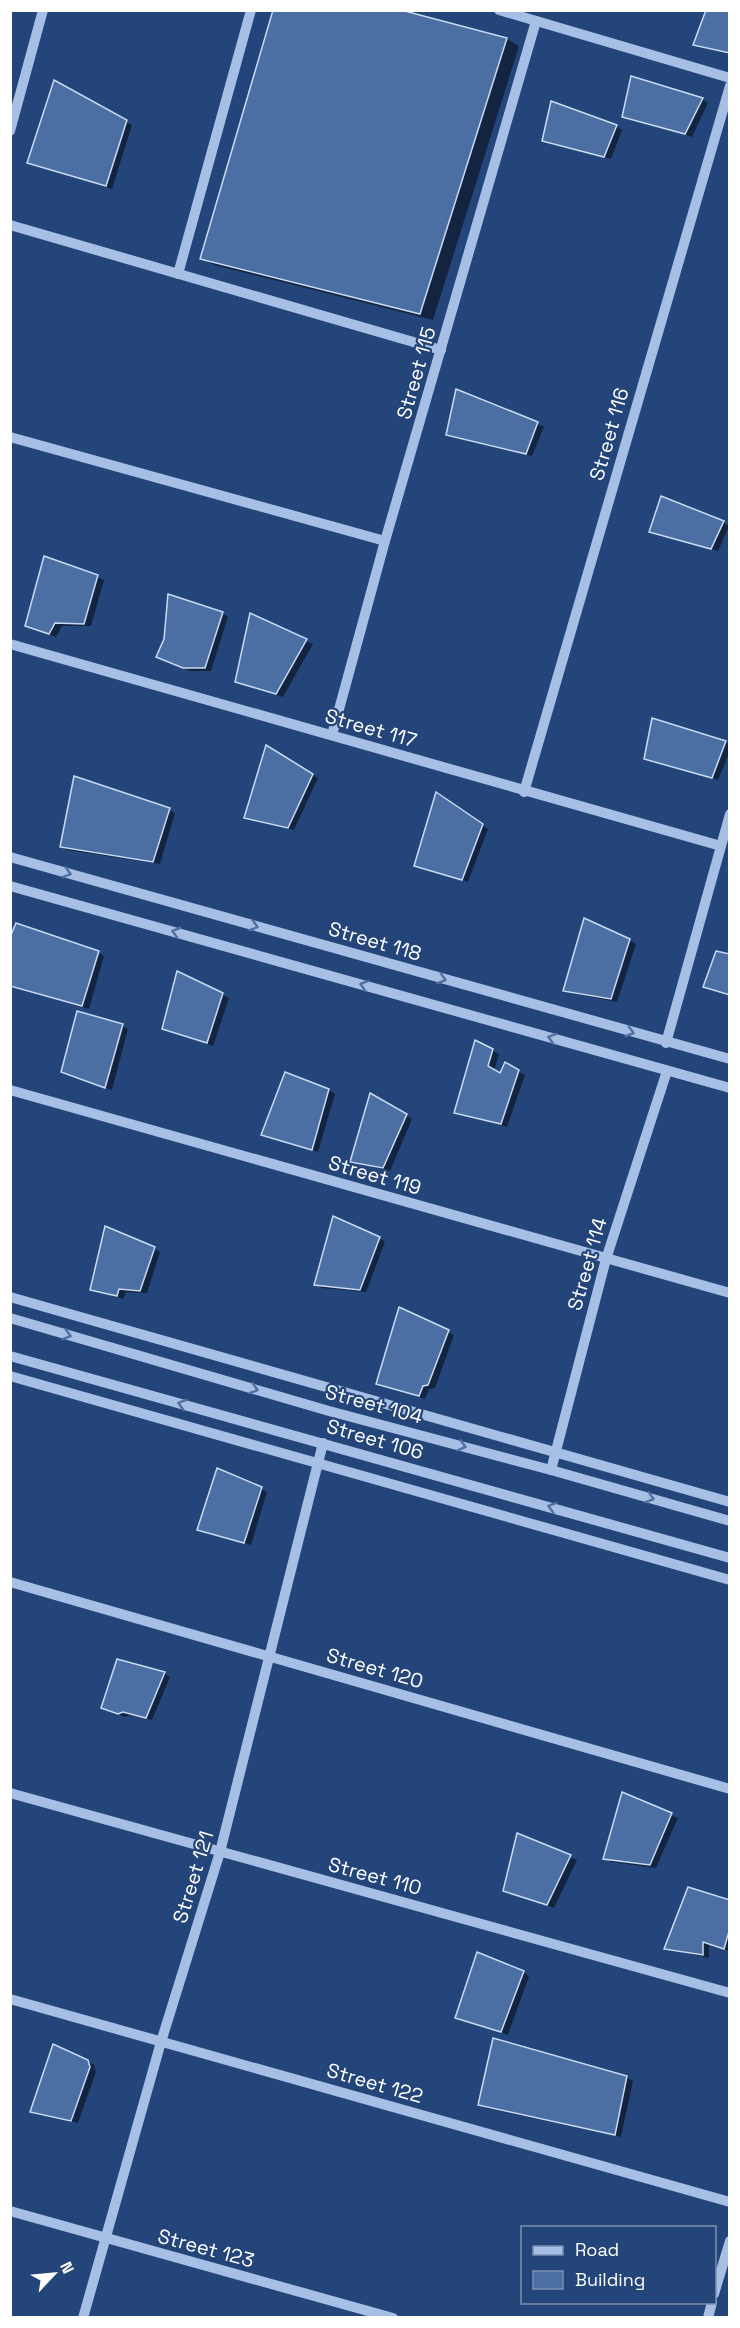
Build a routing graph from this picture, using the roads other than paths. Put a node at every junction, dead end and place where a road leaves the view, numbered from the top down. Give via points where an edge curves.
1 (43, 10) edge
2 (251, 10) edge
3 (498, 10) edge
4 (536, 21) junction
5 (729, 78) edge
6 (729, 86) edge
7 (10, 131) edge
8 (10, 225) edge
9 (178, 274) junction
10 (441, 350) junction
11 (10, 437) edge
12 (385, 541) junction
13 (10, 644) edge
14 (332, 735) junction
15 (524, 792) junction
16 (729, 814) edge
17 (721, 846) junction
18 (10, 857) edge
19 (10, 886) edge
20 (666, 1043) junction
21 (729, 1059) edge
22 (667, 1071) junction
23 (729, 1088) edge
24 (10, 1090) edge
25 (606, 1259) junction
26 (729, 1293) edge
27 (10, 1297) edge
28 (10, 1318) edge
29 (139, 1334) junction
30 (132, 1354) junction
31 (10, 1356) edge
32 (10, 1377) edge
33 (323, 1443) junction
34 (557, 1453) junction
35 (318, 1463) junction
36 (551, 1470) junction
37 (729, 1502) edge
38 (574, 1513) junction
39 (729, 1521) edge
40 (569, 1534) junction
41 (729, 1558) edge
42 (729, 1580) edge
43 (10, 1582) edge
44 (270, 1656) junction
45 (729, 1790) edge
46 (10, 1792) edge
47 (220, 1852) junction
48 (729, 1993) edge
49 (10, 1999) edge
50 (161, 2042) junction
51 (729, 2202) edge
52 (10, 2211) edge
53 (103, 2238) junction
54 (729, 2241) edge
55 (716, 2287) edge
56 (83, 2318) edge
57 (393, 2318) edge

1 - 7 street
2 - 9 street
3 - 4 street
4 - 5 street
4 - 10 street, Street 115
6 - 15 street, Street 116
8 - 9 street
9 - 10 street
10 - 12 street, Street 115
11 - 12 street
12 - 14 street, Street 115
13 - 14 street, Street 117
14 - 15 street, Street 117
15 - 17 street, Street 117
16 - 17 street
17 - 20 street
18 -> 20 street, Street 118
22 -> 19 street
20 - 21 street, Street 118
22 - 23 street
22 - 25 street, Street 114
24 - 25 street, Street 119
25 - 26 street, Street 119
25 - 34 street, Street 114
27 - 29 street
28 -> 30 street, Street 104
29 - 30 street
29 - 34 street
30 -> 36 street, Street 104
33 -> 31 street, Street 106
32 - 35 street
33 - 35 street, Street 121
38 -> 33 street, Street 106
34 - 36 street, Street 114
34 - 37 street
35 - 40 street
35 - 44 street, Street 121
36 -> 39 street, Street 104
38 - 40 street
38 - 41 street, Street 106
40 - 42 street
43 - 44 street, Street 120
44 - 45 street, Street 120
44 - 47 street, Street 121
46 - 47 street, Street 110
47 - 48 street, Street 110
47 - 50 street, Street 121
49 - 50 street, Street 122
50 - 51 street, Street 122
50 - 53 street, Street 121
52 - 53 street, Street 123
53 - 56 street, Street 121
53 - 57 street, Street 123
54 - 55 street

